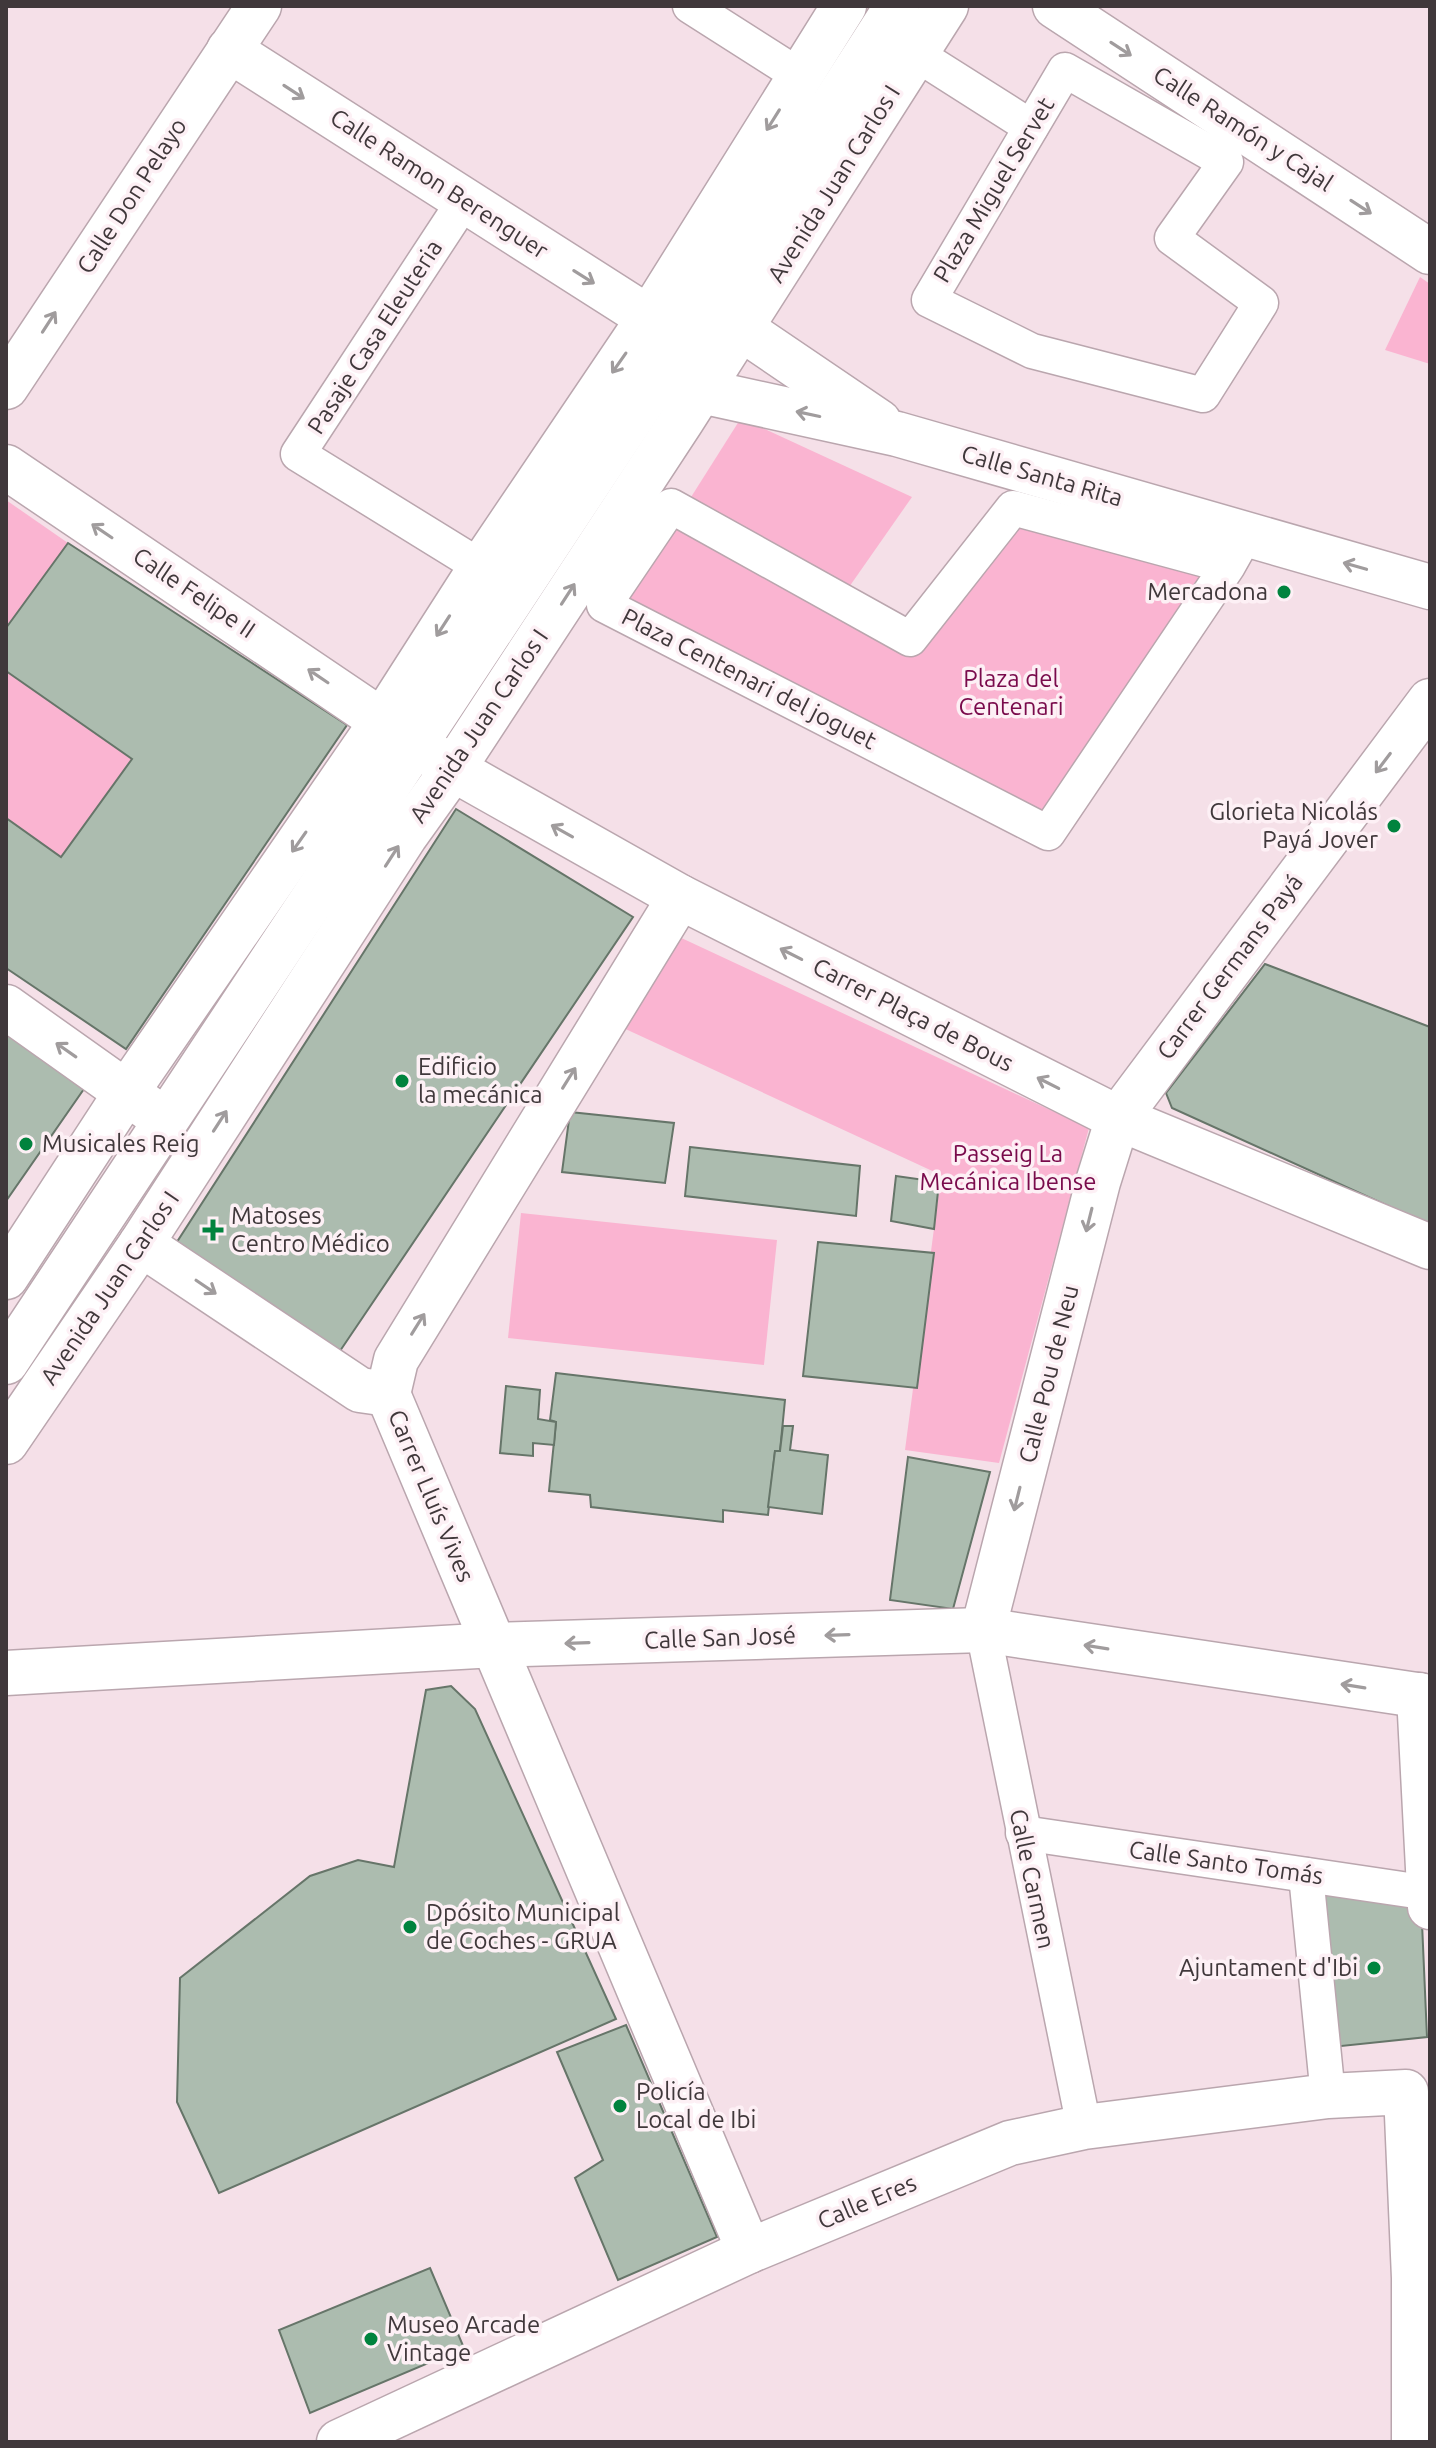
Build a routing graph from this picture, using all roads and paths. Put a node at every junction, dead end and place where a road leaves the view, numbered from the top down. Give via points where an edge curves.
1 (259, 6) edge
2 (690, 6) edge
3 (844, 6) edge
4 (897, 6) edge
5 (946, 6) edge
6 (1055, 6) edge
7 (229, 50) junction
8 (916, 54) junction
9 (800, 76) junction
10 (1031, 127) junction
11 (464, 201) junction
12 (1430, 252) edge
13 (742, 329) junction
14 (665, 330) junction
15 (6, 387) edge
16 (701, 391) junction
17 (897, 434) junction
18 (6, 467) edge
19 (1237, 550) junction
20 (481, 567) junction
21 (1430, 587) edge
22 (1430, 701) edge
23 (400, 732) junction
24 (453, 769) junction
25 (680, 897) junction
26 (6, 1007) edge
27 (126, 1093) junction
28 (1118, 1118) junction
29 (165, 1119) junction
30 (141, 1244) junction
31 (1430, 1247) edge
32 (6, 1277) edge
33 (6, 1362) edge
34 (388, 1394) junction
35 (6, 1442) edge
36 (983, 1630) junction
37 (495, 1645) junction
38 (6, 1673) edge
39 (1424, 1696) edge
40 (1023, 1833) junction
41 (1306, 1875) junction
42 (1429, 1900) edge
43 (1418, 2090) edge
44 (1328, 2096) junction
45 (1084, 2127) junction
46 (749, 2251) junction
47 (1422, 2277) edge
48 (339, 2442) edge
49 (1414, 2442) edge

1 - 7 street, Calle Don Pelayo
2 - 9 street
3 - 9 street, Avenida Juan Carlos I
4 - 14 street, Avenida Juan Carlos I
5 - 8 street, Avenida Juan Carlos I
6 -> 12 street, Calle Ramón y Cajal
7 -> 11 street, Calle Ramon Berenguer
15 -> 7 street, Calle Don Pelayo
8 - 10 street
8 - 13 street, Avenida Juan Carlos I
9 -> 14 street, Avenida Juan Carlos I
10 - 10 street, Plaza Miguel Servet via 929,300 1032,351 1203,395 1261,303 1172,238 1226,162 1065,70
11 -> 14 street, Calle Ramon Berenguer
11 - 20 street, Pasaje Casa Eleuteria via 298,454
13 - 16 street, Avenida Juan Carlos I
13 - 17 street
14 - 16 street
14 -> 20 street, Avenida Juan Carlos I
14 - 23 street, Avenida Juan Carlos I
17 -> 16 street, Calle Santa Rita
24 -> 16 street, Avenida Juan Carlos I
17 - 19 street, Calle Santa Rita
23 -> 18 street, Calle Felipe II
19 - 19 street, Plaza Centenari del joguet via 1013,508 910,639 671,506 604,605 1048,833
21 -> 19 street, Calle Santa Rita
20 -> 23 street, Avenida Juan Carlos I
22 -> 28 street, Carrer Germans Payá
23 - 24 street, Carrer Plaça de Bous
23 -> 27 street, Avenida Juan Carlos I
23 - 29 street, Avenida Juan Carlos I
25 -> 24 street, Carrer Plaça de Bous
30 -> 24 street, Avenida Juan Carlos I
28 -> 25 street, Carrer Plaça de Bous
34 -> 25 street via 396,1360
27 -> 26 street
27 - 29 street
27 - 32 street, Avenida Juan Carlos I
28 - 31 street, Carrer Plaça de Bous
28 -> 36 street, Calle Pou de Neu
29 - 33 street, Avenida Juan Carlos I
30 -> 34 street, Carrer Lluís Vives via 360,1390
30 - 35 street, Avenida Juan Carlos I
34 - 37 street, Carrer Lluís Vives
36 -> 37 street, Calle San José
39 -> 36 street, Calle San José
36 - 40 street, Calle Carmen
37 - 38 street, Calle San José
37 - 46 street, Carrer Lluís Vives
39 - 42 street
40 - 41 street, Calle Santo Tomás
40 - 45 street, Calle Carmen
41 - 42 street, Calle Santo Tomás
41 - 44 street
43 - 44 street, Calle Eres
43 - 47 street
44 - 45 street, Calle Eres
45 - 46 street, Calle Eres via 1010,2143
46 - 48 street, Calle Eres
47 - 49 street

